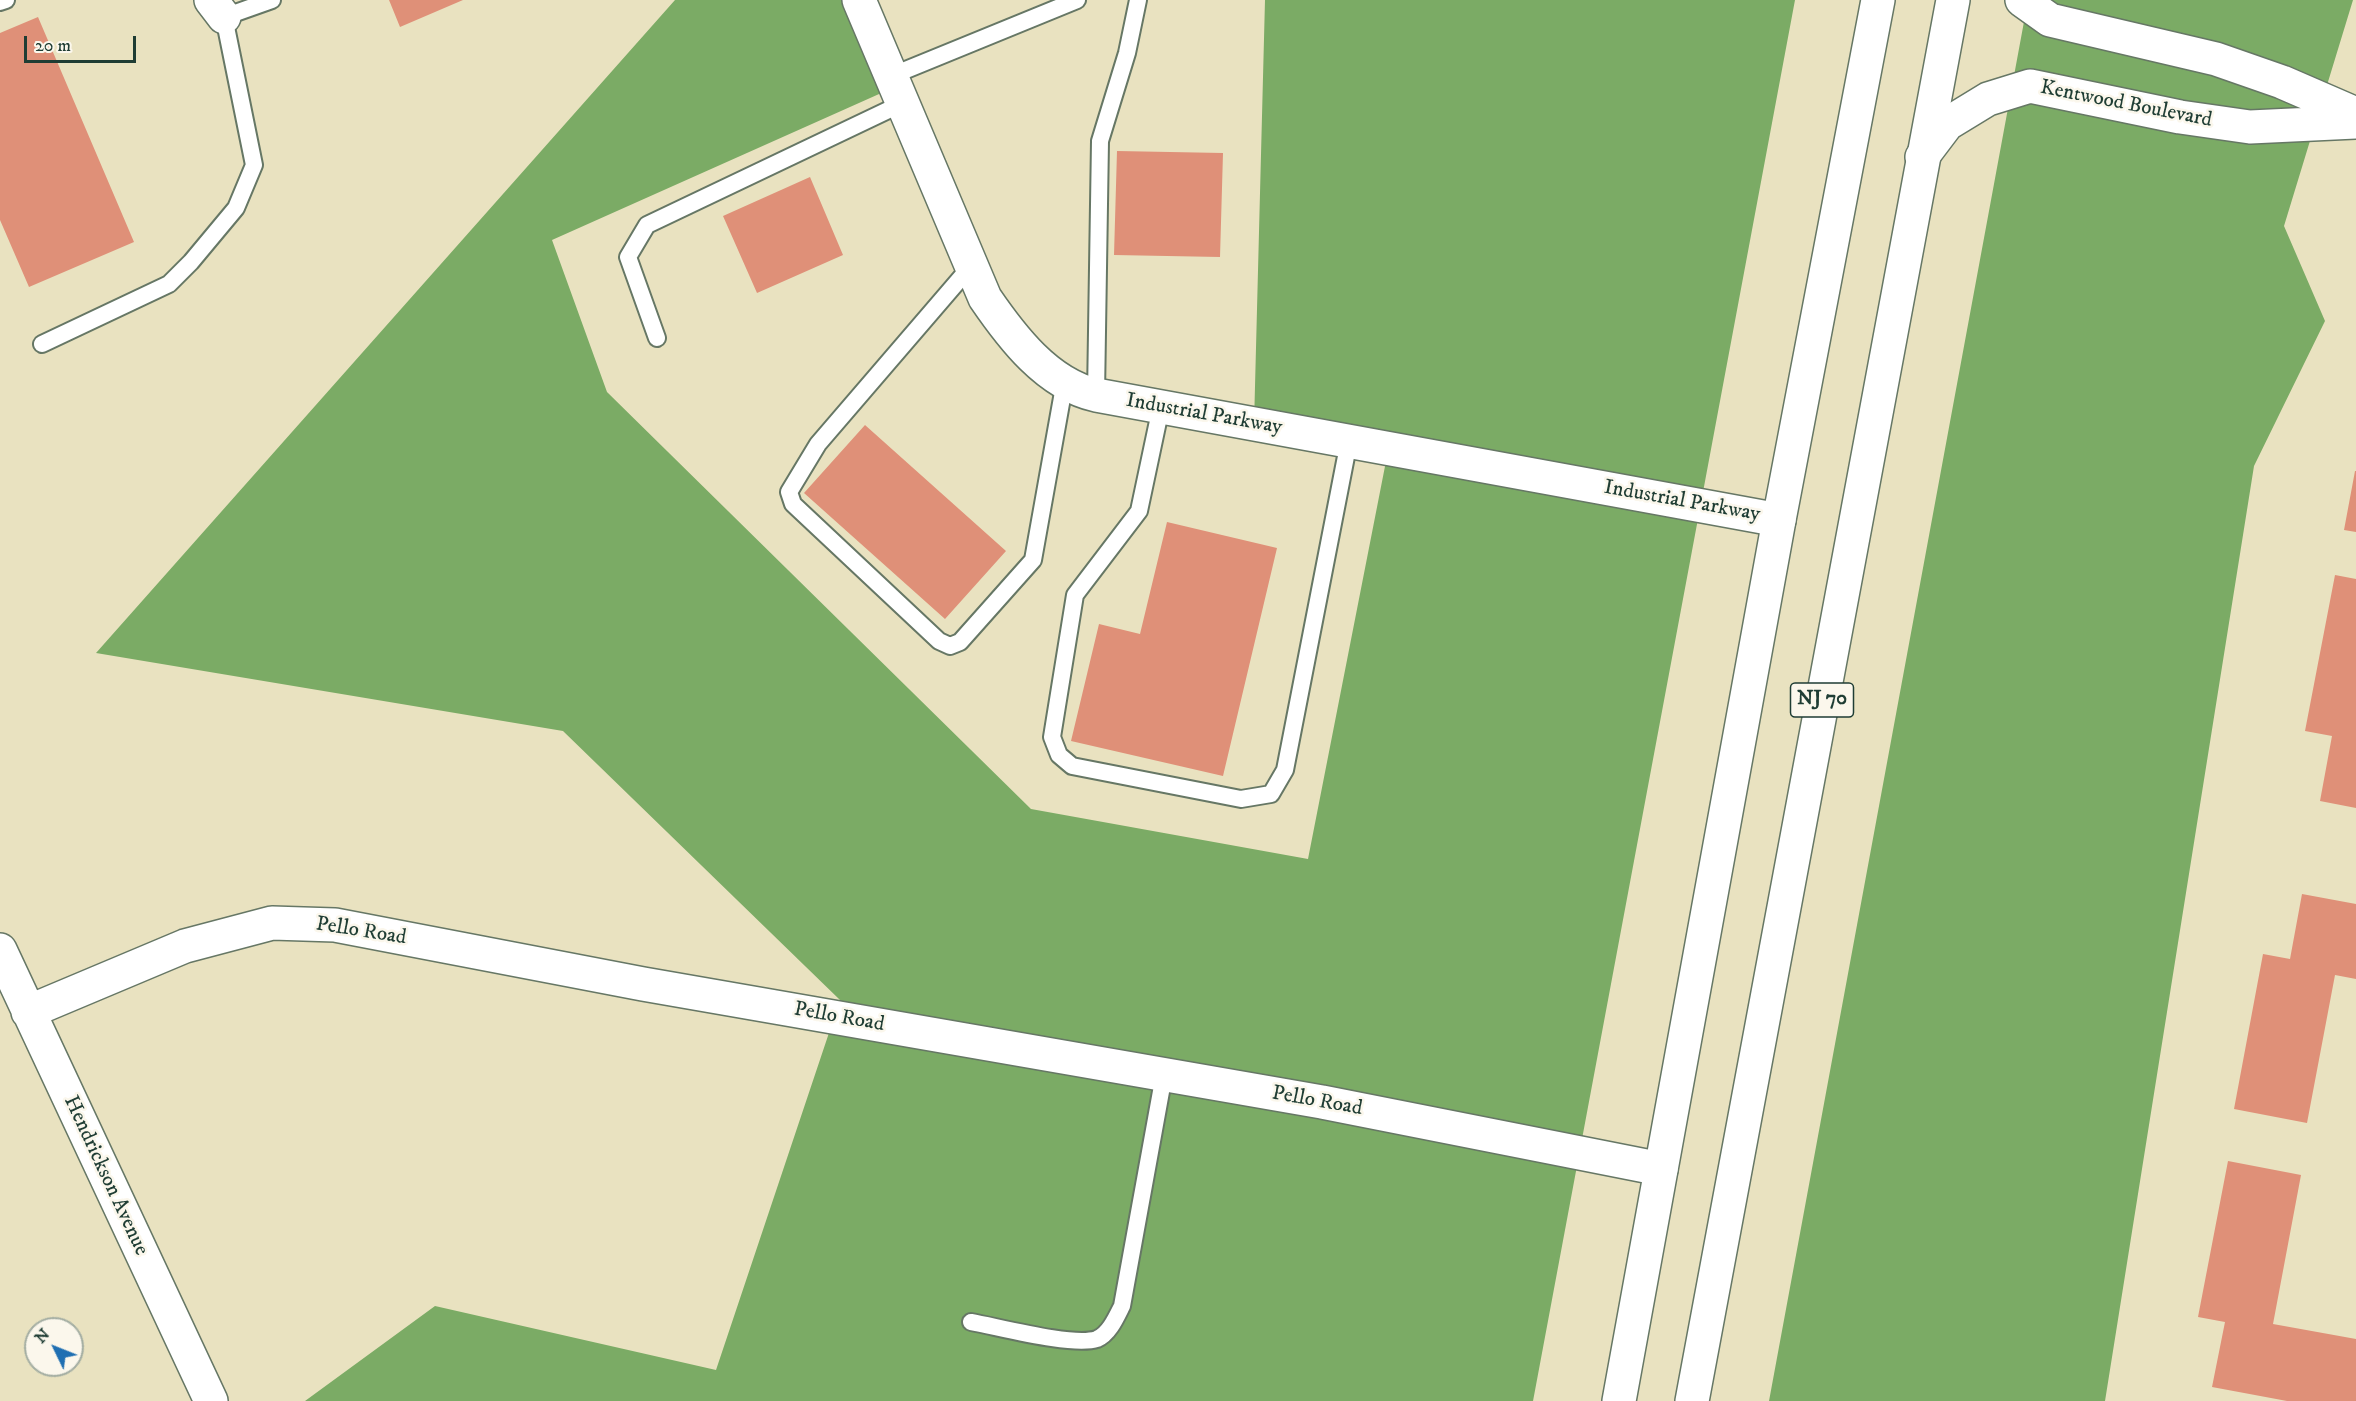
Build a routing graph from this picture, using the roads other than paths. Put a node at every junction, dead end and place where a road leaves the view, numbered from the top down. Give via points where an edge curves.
1 (6, 0) edge
2 (272, 0) edge
3 (859, 0) edge
4 (1077, 0) edge
5 (1138, 0) edge
6 (1878, 0) edge
7 (1953, 0) edge
8 (2022, 0) edge
9 (0, 2) edge
10 (218, 8) edge
11 (897, 89) junction
12 (2356, 114) edge
13 (2356, 122) edge
14 (1922, 157) junction
15 (971, 266) junction
16 (657, 338) dead end
17 (42, 344) dead end
18 (1065, 381) junction
19 (1096, 395) junction
20 (1161, 407) junction
21 (1349, 441) junction
22 (1779, 520) junction
23 (0, 950) edge
24 (28, 1012) junction
25 (1164, 1075) junction
26 (1661, 1169) junction
27 (971, 1322) dead end
28 (211, 1401) edge
29 (1619, 1401) edge
30 (1692, 1401) edge

1 - 9 lane
2 - 10 lane
3 - 11 main road, Industrial Parkway
4 - 11 lane
5 - 19 lane via 1127,53 1100,141
6 - 22 main road
7 - 14 main road, NJ 70
8 - 12 main road via 2050,20 2216,59
10 - 17 lane via 254,165 237,208 169,284
11 - 15 main road, Industrial Parkway
11 - 16 lane via 647,225 628,257
13 - 14 main road, Kentwood Boulevard via 2250,127 2030,86 1988,99 1947,124
14 - 30 main road, NJ 70
15 - 18 main road, Industrial Parkway via 984,298 1009,332 1054,376
15 - 18 lane via 818,444 789,492 793,504 939,641 950,646 960,642 1033,560
18 - 19 main road, Industrial Parkway
19 - 20 main road, Industrial Parkway
20 - 21 main road, Industrial Parkway
20 - 21 lane via 1139,511 1075,595 1052,737 1059,755 1071,766 1241,798 1271,794 1285,770
21 - 22 main road, Industrial Parkway
22 - 26 main road
23 - 24 main road, Hendrickson Avenue
24 - 25 main road, Pello Road via 185,946 272,923 334,925 643,984
24 - 28 main road, Hendrickson Avenue
25 - 26 main road, Pello Road
25 - 27 lane via 1122,1306 1112,1326 1099,1338 1077,1342
26 - 29 main road

